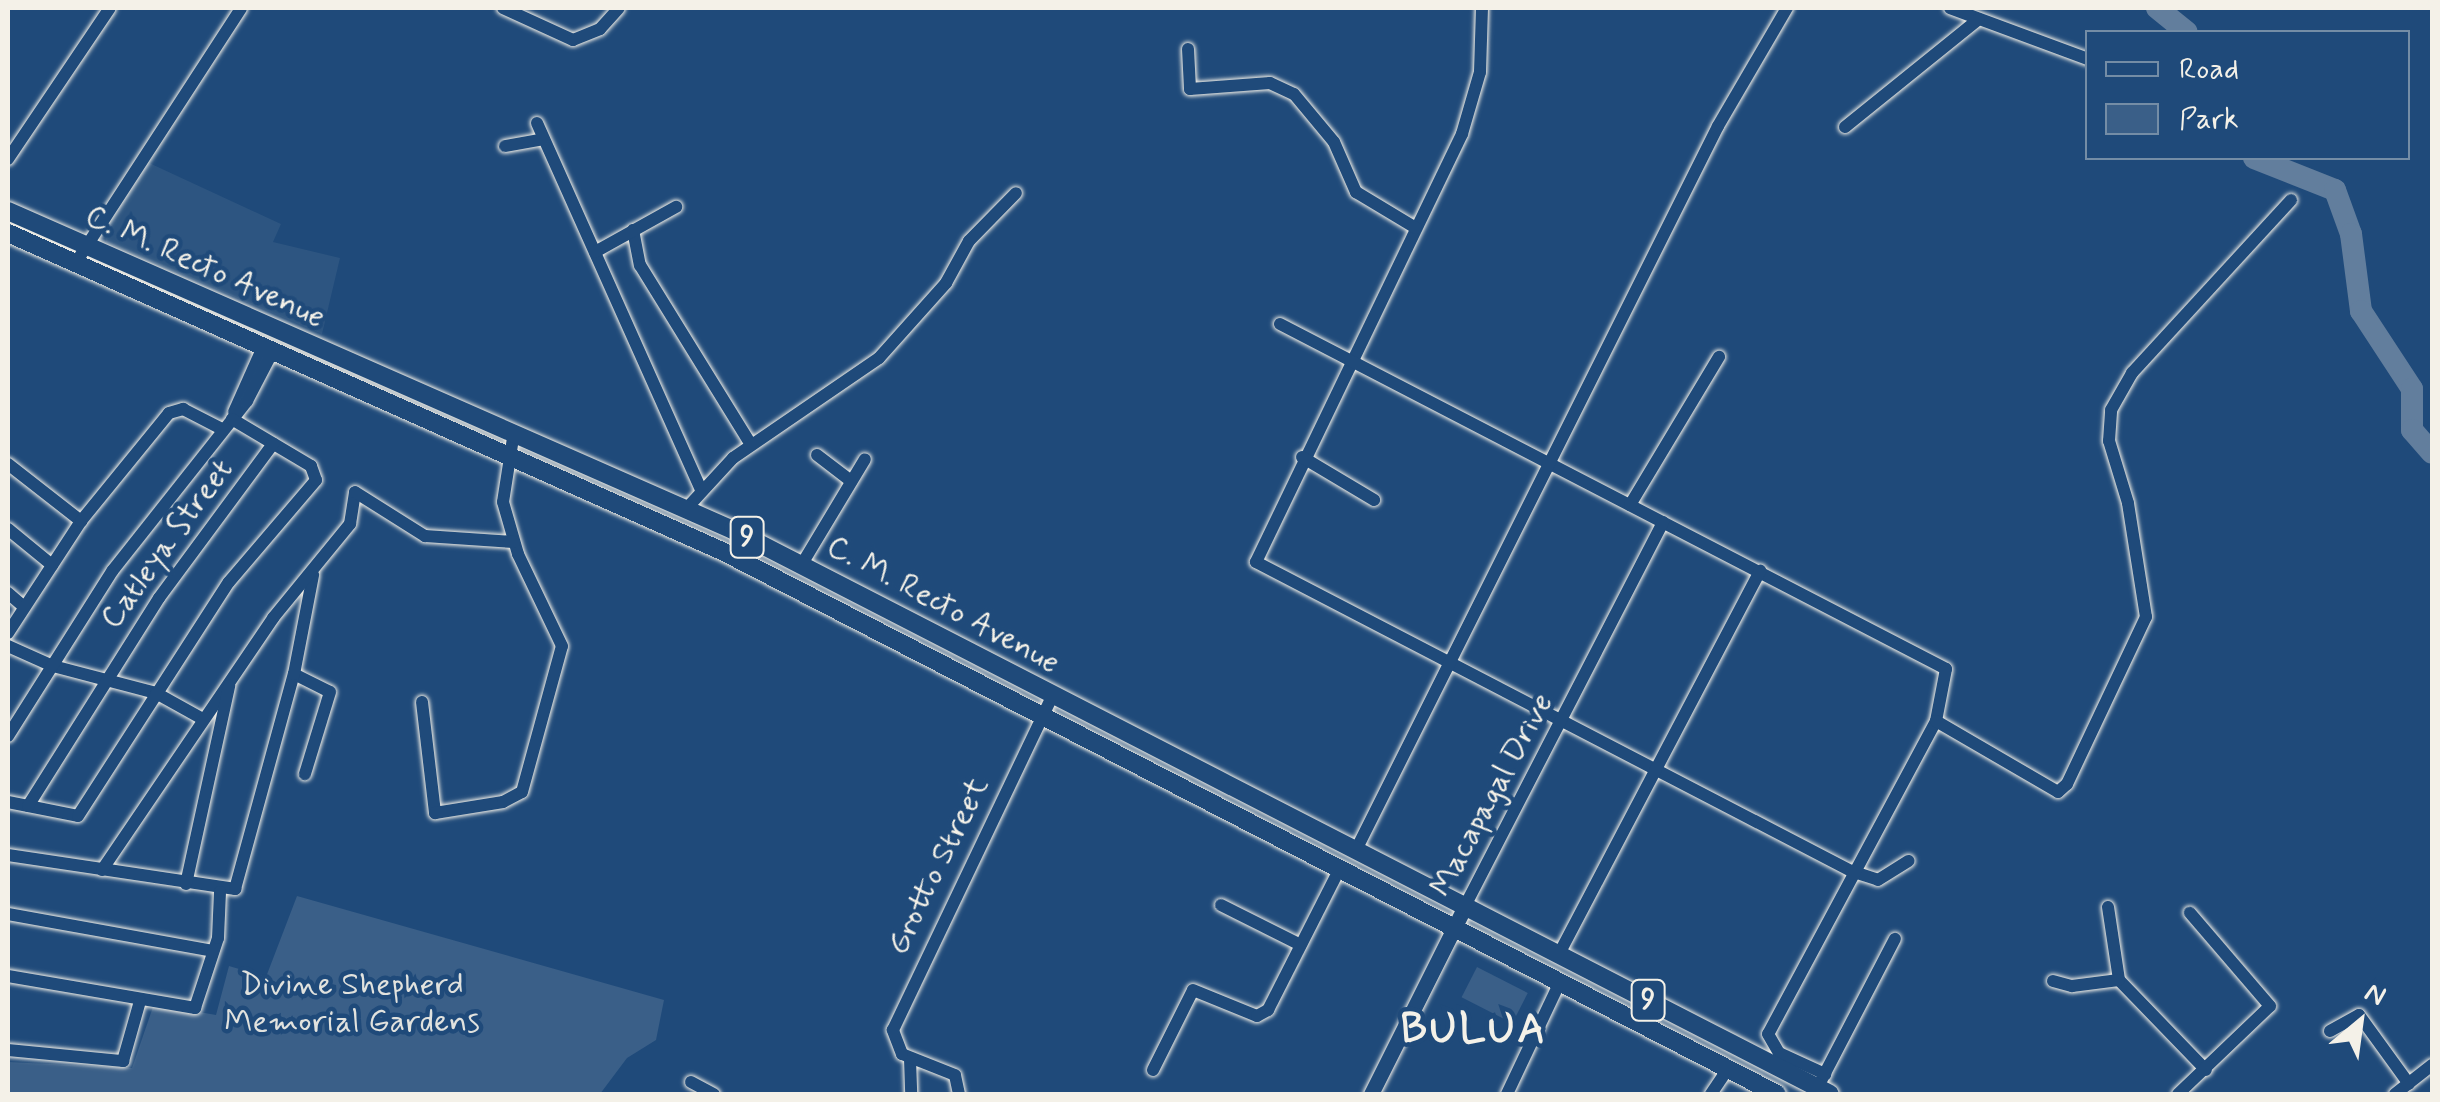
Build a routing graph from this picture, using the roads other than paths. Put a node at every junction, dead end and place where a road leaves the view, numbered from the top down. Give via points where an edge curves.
1 (110, 8) edge
2 (242, 8) edge
3 (503, 8) edge
4 (618, 8) edge
5 (1482, 8) edge
6 (1787, 8) edge
7 (1950, 8) edge
8 (1979, 19) junction
9 (1188, 49) dead end
10 (2085, 58) edge
11 (536, 123) dead end
12 (1845, 127) dead end
13 (543, 139) junction
14 (505, 146) dead end
15 (8, 158) edge
16 (1016, 193) dead end
17 (2291, 200) dead end
18 (676, 208) dead end
19 (8, 211) edge
20 (1416, 228) junction
21 (633, 230) junction
22 (8, 233) edge
23 (84, 246) junction
24 (595, 252) junction
25 (75, 264) junction
26 (1280, 324) dead end
27 (267, 351) junction
28 (1719, 356) dead end
29 (1352, 362) junction
30 (227, 424) junction
31 (514, 438) junction
32 (273, 444) junction
33 (751, 445) junction
34 (816, 455) dead end
35 (1302, 457) junction
36 (865, 458) dead end
37 (508, 461) junction
38 (8, 464) edge
39 (1551, 466) junction
40 (851, 480) junction
41 (701, 490) junction
42 (1374, 500) dead end
43 (1630, 505) junction
44 (687, 508) junction
45 (81, 522) junction
46 (1663, 522) junction
47 (8, 529) edge
48 (514, 542) junction
49 (802, 564) junction
50 (52, 565) junction
51 (1760, 571) junction
52 (312, 574) junction
53 (8, 593) edge
54 (24, 607) junction
55 (8, 632) edge
56 (8, 646) edge
57 (1450, 665) junction
58 (54, 666) junction
59 (294, 674) junction
60 (106, 678) junction
61 (230, 679) junction
62 (156, 693) junction
63 (1052, 696) junction
64 (422, 702) dead end
65 (1042, 715) junction
66 (203, 719) junction
67 (1563, 719) junction
68 (1936, 720) junction
69 (8, 736) edge
70 (305, 774) dead end
71 (1658, 774) junction
72 (8, 802) edge
73 (28, 806) junction
74 (1356, 850) junction
75 (8, 854) edge
76 (1909, 861) dead end
77 (1340, 868) junction
78 (102, 870) junction
79 (1851, 872) junction
80 (186, 884) junction
81 (220, 892) junction
82 (1221, 905) dead end
83 (1465, 906) junction
84 (2108, 907) dead end
85 (2190, 912) dead end
86 (8, 914) edge
87 (1454, 927) junction
88 (1895, 939) dead end
89 (1301, 944) junction
90 (214, 950) junction
91 (1559, 954) junction
92 (8, 976) edge
93 (2119, 980) junction
94 (2054, 981) dead end
95 (1560, 982) junction
96 (140, 1001) junction
97 (2330, 1031) dead end
98 (1724, 1040) junction
99 (8, 1050) edge
100 (910, 1059) junction
101 (1720, 1065) junction
102 (2432, 1065) edge
103 (1152, 1070) dead end
104 (2206, 1070) junction
105 (691, 1082) dead end
106 (2409, 1084) junction
107 (1822, 1088) edge
108 (714, 1094) edge
109 (911, 1094) edge
110 (959, 1094) edge
111 (1371, 1094) edge
112 (1506, 1094) edge
113 (1712, 1094) edge
114 (1776, 1094) edge
115 (2178, 1094) edge
116 (2395, 1094) edge

1 - 15 street
2 - 23 street
3 - 4 street via 573,40 600,29
5 - 20 street via 1473,105
6 - 39 street via 1718,126
7 - 8 street
8 - 10 street
8 - 12 street
9 - 20 street via 1190,88 1270,82 1294,94 1334,142 1356,192
11 - 13 street
13 - 14 street
13 - 24 street
16 - 33 street via 969,242 946,283 880,358
17 - 68 street via 2132,373 2111,410 2109,441 2128,503 2146,617 2067,784 2058,792
18 - 21 street
19 - 23 highway, C. M. Recto Avenue / 9
20 - 29 street
21 - 24 street
21 - 33 street via 640,265
22 - 25 highway, C. M. Recto Avenue / 9
23 - 25 street
23 - 31 highway, C. M. Recto Avenue / 9
24 - 41 street
25 - 27 highway, C. M. Recto Avenue / 9
26 - 29 street
27 - 30 street
27 - 37 highway, C. M. Recto Avenue / 9
28 - 43 street
29 - 35 street
29 - 39 street
30 - 32 street
30 - 45 street via 173,410
30 - 58 street via 122,558
31 - 37 street
31 - 44 highway, C. M. Recto Avenue / 9
32 - 60 street, Catleya Street
32 - 62 street via 315,469 316,480 229,582
33 - 41 street
34 - 40 street
35 - 42 street
35 - 57 street via 1256,562
36 - 40 street
37 - 48 street via 502,492
37 - 65 highway, C. M. Recto Avenue / 9 via 688,535
38 - 45 street
39 - 43 street
39 - 57 street
40 - 49 street
41 - 44 street
43 - 46 street
44 - 49 highway, C. M. Recto Avenue / 9
45 - 50 street
46 - 51 street
46 - 67 street, Macapagal Drive
47 - 50 street
48 - 52 street via 425,536 355,492 350,524
48 - 64 street via 562,646 522,792 513,800 435,813
49 - 63 highway, C. M. Recto Avenue / 9
50 - 54 street
51 - 68 street via 1946,670
51 - 71 street
52 - 59 street
52 - 61 street
53 - 54 street
54 - 55 street
56 - 58 street
57 - 67 street
57 - 74 street
58 - 60 street
58 - 69 street
59 - 70 street via 330,692
59 - 81 street via 239,884
60 - 62 street
60 - 73 street, Catleya Street
61 - 66 street
61 - 80 street
62 - 66 street
62 - 73 street via 78,816
63 - 65 street, Grotto Street
63 - 74 highway, C. M. Recto Avenue / 9
65 - 77 highway, C. M. Recto Avenue / 9
65 - 100 street, Grotto Street via 892,1030
66 - 78 street
67 - 71 street
67 - 83 street, Macapagal Drive
68 - 79 street
71 - 79 street
71 - 91 street
72 - 73 street
74 - 83 highway, C. M. Recto Avenue / 9
75 - 78 street
76 - 79 street via 1878,880
77 - 87 highway, C. M. Recto Avenue / 9
77 - 89 street
78 - 80 street
79 - 107 street via 1768,1034 1779,1053
80 - 81 street
81 - 90 street
82 - 89 street
83 - 87 main road, Macapagal Drive
83 - 91 highway, C. M. Recto Avenue / 9
84 - 93 street
85 - 104 street via 2270,1006
86 - 90 street
87 - 95 highway, C. M. Recto Avenue / 9
87 - 111 main road, Macapagal Drive
88 - 107 street
89 - 103 street via 1264,1014 1193,990
90 - 96 street via 195,1008
91 - 98 highway, C. M. Recto Avenue / 9
92 - 96 street
93 - 94 street via 2072,986
93 - 104 street
95 - 101 highway, C. M. Recto Avenue / 9
95 - 112 street
96 - 99 street via 123,1061
97 - 106 street via 2360,1016
98 - 101 highway
98 - 107 highway, C. M. Recto Avenue / 9
100 - 109 street
100 - 110 street via 952,1072
101 - 113 street
101 - 114 highway, C. M. Recto Avenue / 9
102 - 106 street
104 - 115 street
105 - 108 street
106 - 116 street

